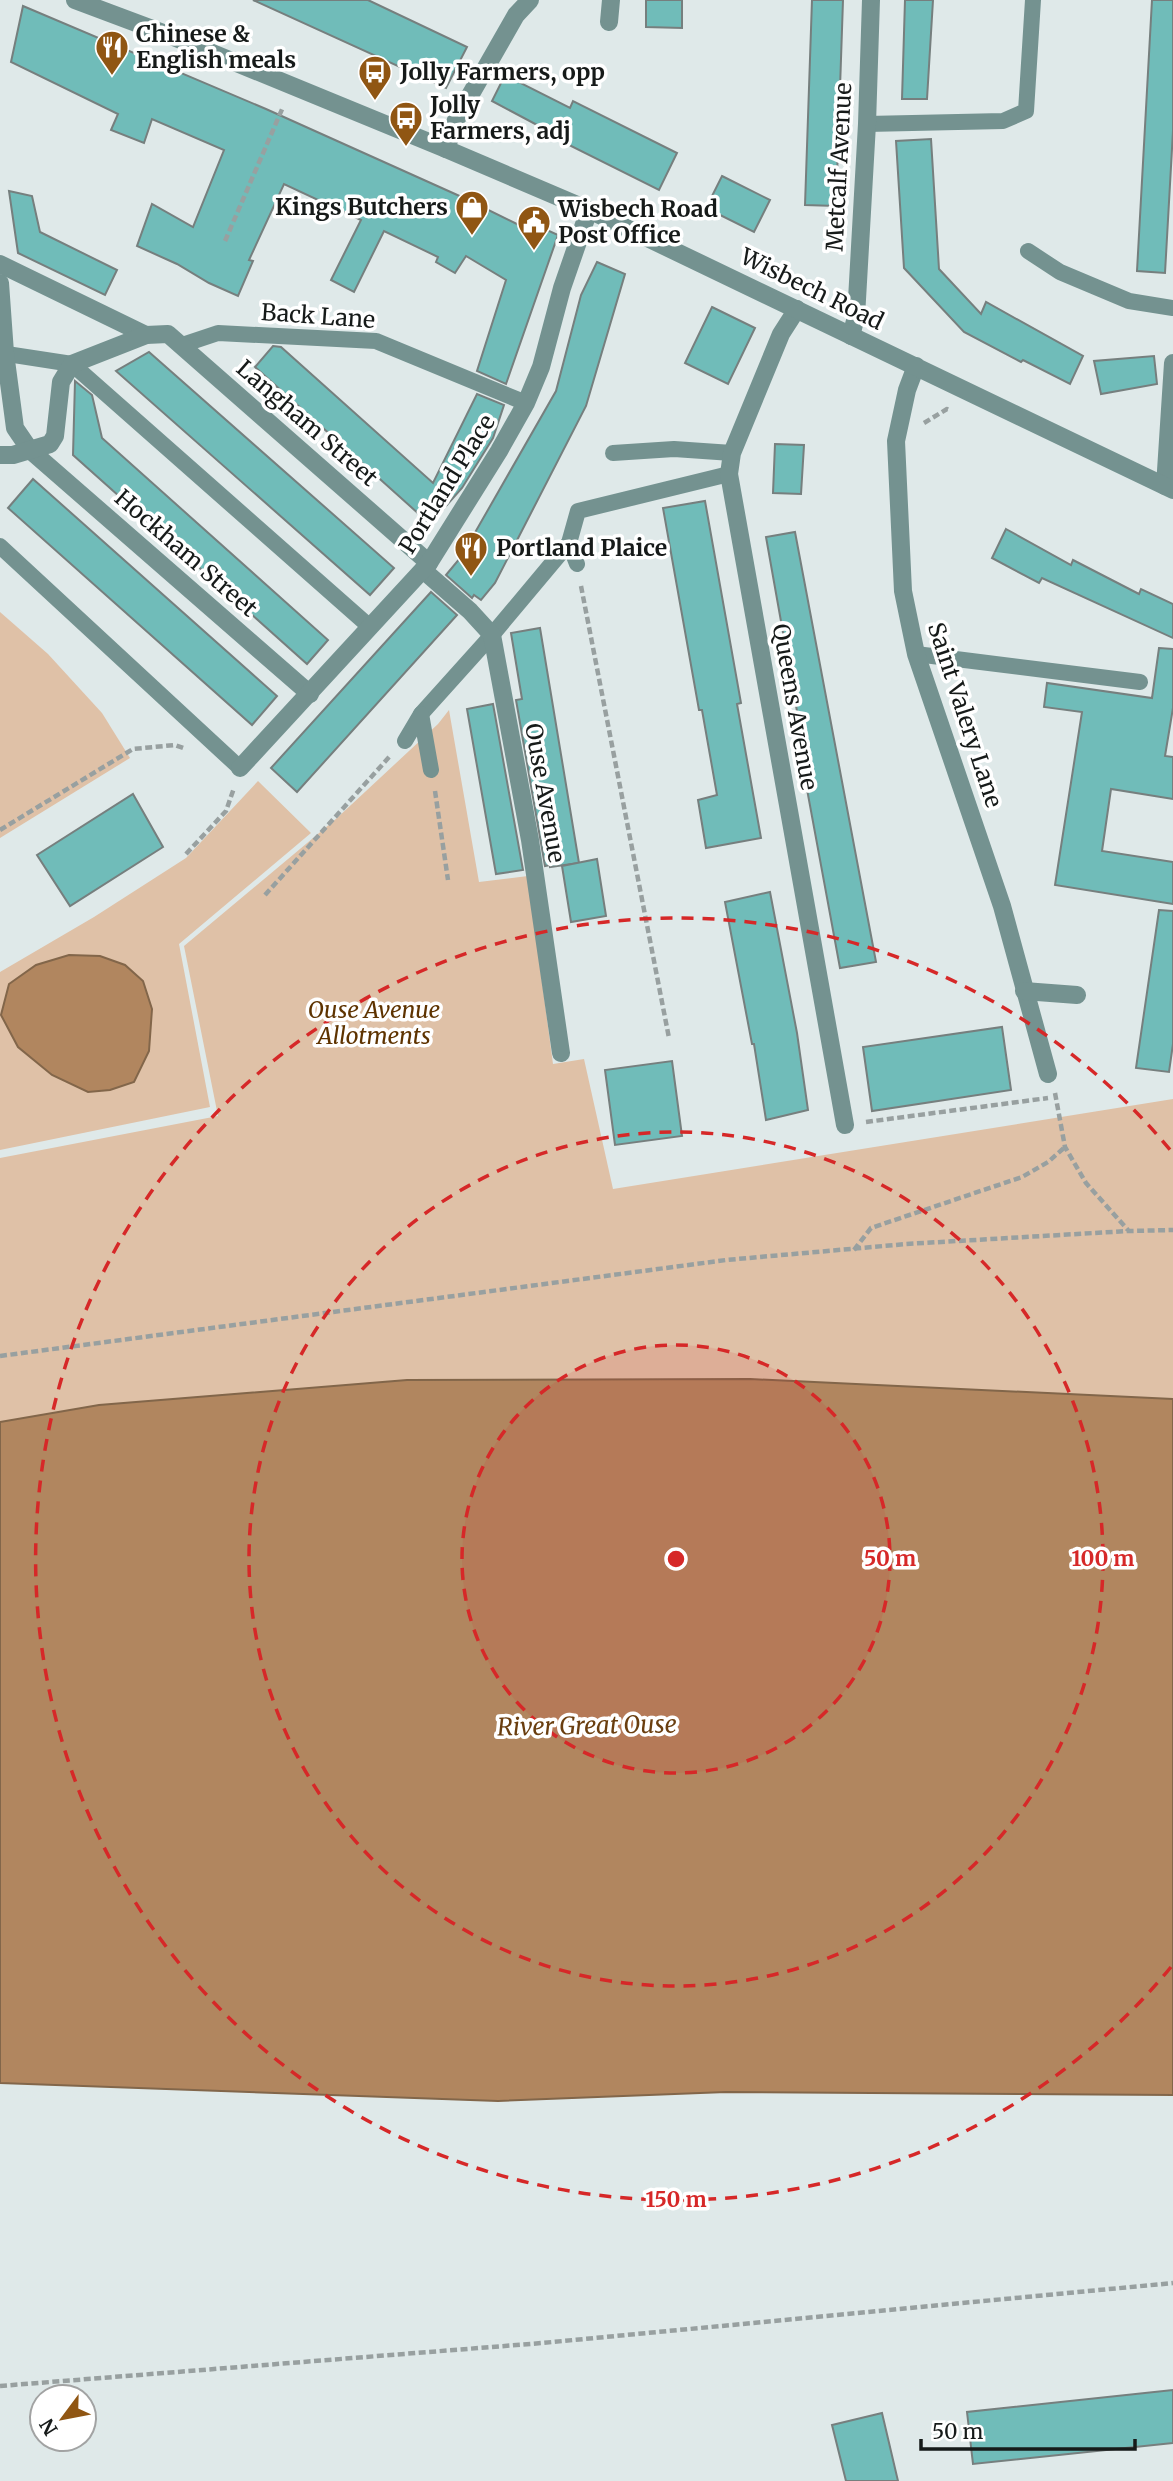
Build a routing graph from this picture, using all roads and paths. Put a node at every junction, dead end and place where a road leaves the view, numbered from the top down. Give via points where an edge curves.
1 (75, 0) edge
2 (530, 0) edge
3 (611, 0) edge
4 (871, 0) edge
5 (1033, 0) edge
6 (609, 22) dead end
7 (283, 107) dead end
8 (867, 124) junction
9 (446, 149) junction
10 (589, 210) junction
11 (225, 241) dead end
12 (1028, 251) dead end
13 (0, 264) edge
14 (0, 283) edge
15 (1173, 308) edge
16 (797, 309) junction
17 (146, 335) junction
18 (851, 336) junction
19 (182, 345) junction
20 (3, 353) edge
21 (1173, 363) edge
22 (72, 364) junction
23 (916, 366) junction
24 (526, 403) junction
25 (947, 409) dead end
26 (923, 423) dead end
27 (30, 450) junction
28 (613, 453) dead end
29 (732, 453) junction
30 (0, 455) edge
31 (729, 474) junction
32 (1169, 488) edge
33 (569, 542) junction
34 (0, 546) edge
35 (577, 564) joint
36 (426, 567) junction
37 (370, 627) junction
38 (492, 635) junction
39 (916, 654) junction
40 (1140, 682) dead end
41 (310, 694) junction
42 (421, 714) junction
43 (405, 741) joint
44 (188, 750) dead end
45 (240, 768) junction
46 (431, 770) joint
47 (0, 830) edge
48 (186, 854) dead end
49 (448, 880) dead end
50 (265, 895) dead end
51 (1024, 991) junction
52 (1077, 995) dead end
53 (669, 1038) dead end
54 (561, 1053) dead end
55 (1048, 1074) joint
56 (1056, 1097) junction
57 (845, 1125) joint
58 (1065, 1147) junction
59 (1173, 1230) edge
60 (1128, 1231) junction
61 (854, 1250) junction
62 (0, 1356) edge
63 (1173, 2283) edge
64 (0, 2386) edge

1 - 9 street, Wisbech Road
2 - 9 street via 516,15 456,120
3 - 6 street
4 - 8 street, Metcalf Avenue
5 - 8 lane via 1026,111 1003,121
7 - 11 path
8 - 18 street, Metcalf Avenue via 856,317
9 - 10 street, Wisbech Road
10 - 16 street, Wisbech Road
10 - 24 street, Portland Place
12 - 15 lane via 1060,272 1129,301
13 - 17 street, Langham Street
14 - 20 street
16 - 18 street, Wisbech Road
16 - 29 street, Queens Avenue via 781,334
17 - 19 street, Langham Street via 168,334
17 - 22 street
18 - 23 street, Wisbech Road
19 - 24 lane, Back Lane via 218,333 376,341
19 - 36 street, Langham Street
20 - 22 lane
20 - 27 street via 15,428
21 - 32 street
22 - 27 street via 61,382 55,436 50,444
22 - 37 lane
23 - 32 street, Wisbech Road
23 - 39 street, Saint Valery Lane via 896,441 902,591
24 - 36 street, Portland Place
25 - 26 path
27 - 30 street
27 - 41 street, Hockham Street
28 - 29 lane via 674,449
29 - 31 street, Queens Avenue
31 - 33 lane via 578,511
31 - 57 street, Queens Avenue
33 - 35 lane
33 - 38 lane
34 - 45 lane
35 - 53 path
36 - 37 street, Portland Place
36 - 38 street
37 - 41 street, Portland Place
38 - 42 lane
38 - 54 street, Ouse Avenue via 530,840
39 - 40 lane
39 - 51 street, Saint Valery Lane via 1002,906
41 - 45 street, Portland Place
42 - 43 lane
42 - 46 lane
43 - 50 path
44 - 47 path via 175,745 133,749
45 - 48 path via 226,811
46 - 49 path
51 - 52 street
51 - 55 street, Saint Valery Lane
55 - 56 path
56 - 57 path
56 - 58 path
58 - 60 path via 1086,1183
58 - 61 path via 1022,1177 871,1228
59 - 60 path
60 - 61 path
61 - 62 path via 726,1260
63 - 64 path via 542,2343

